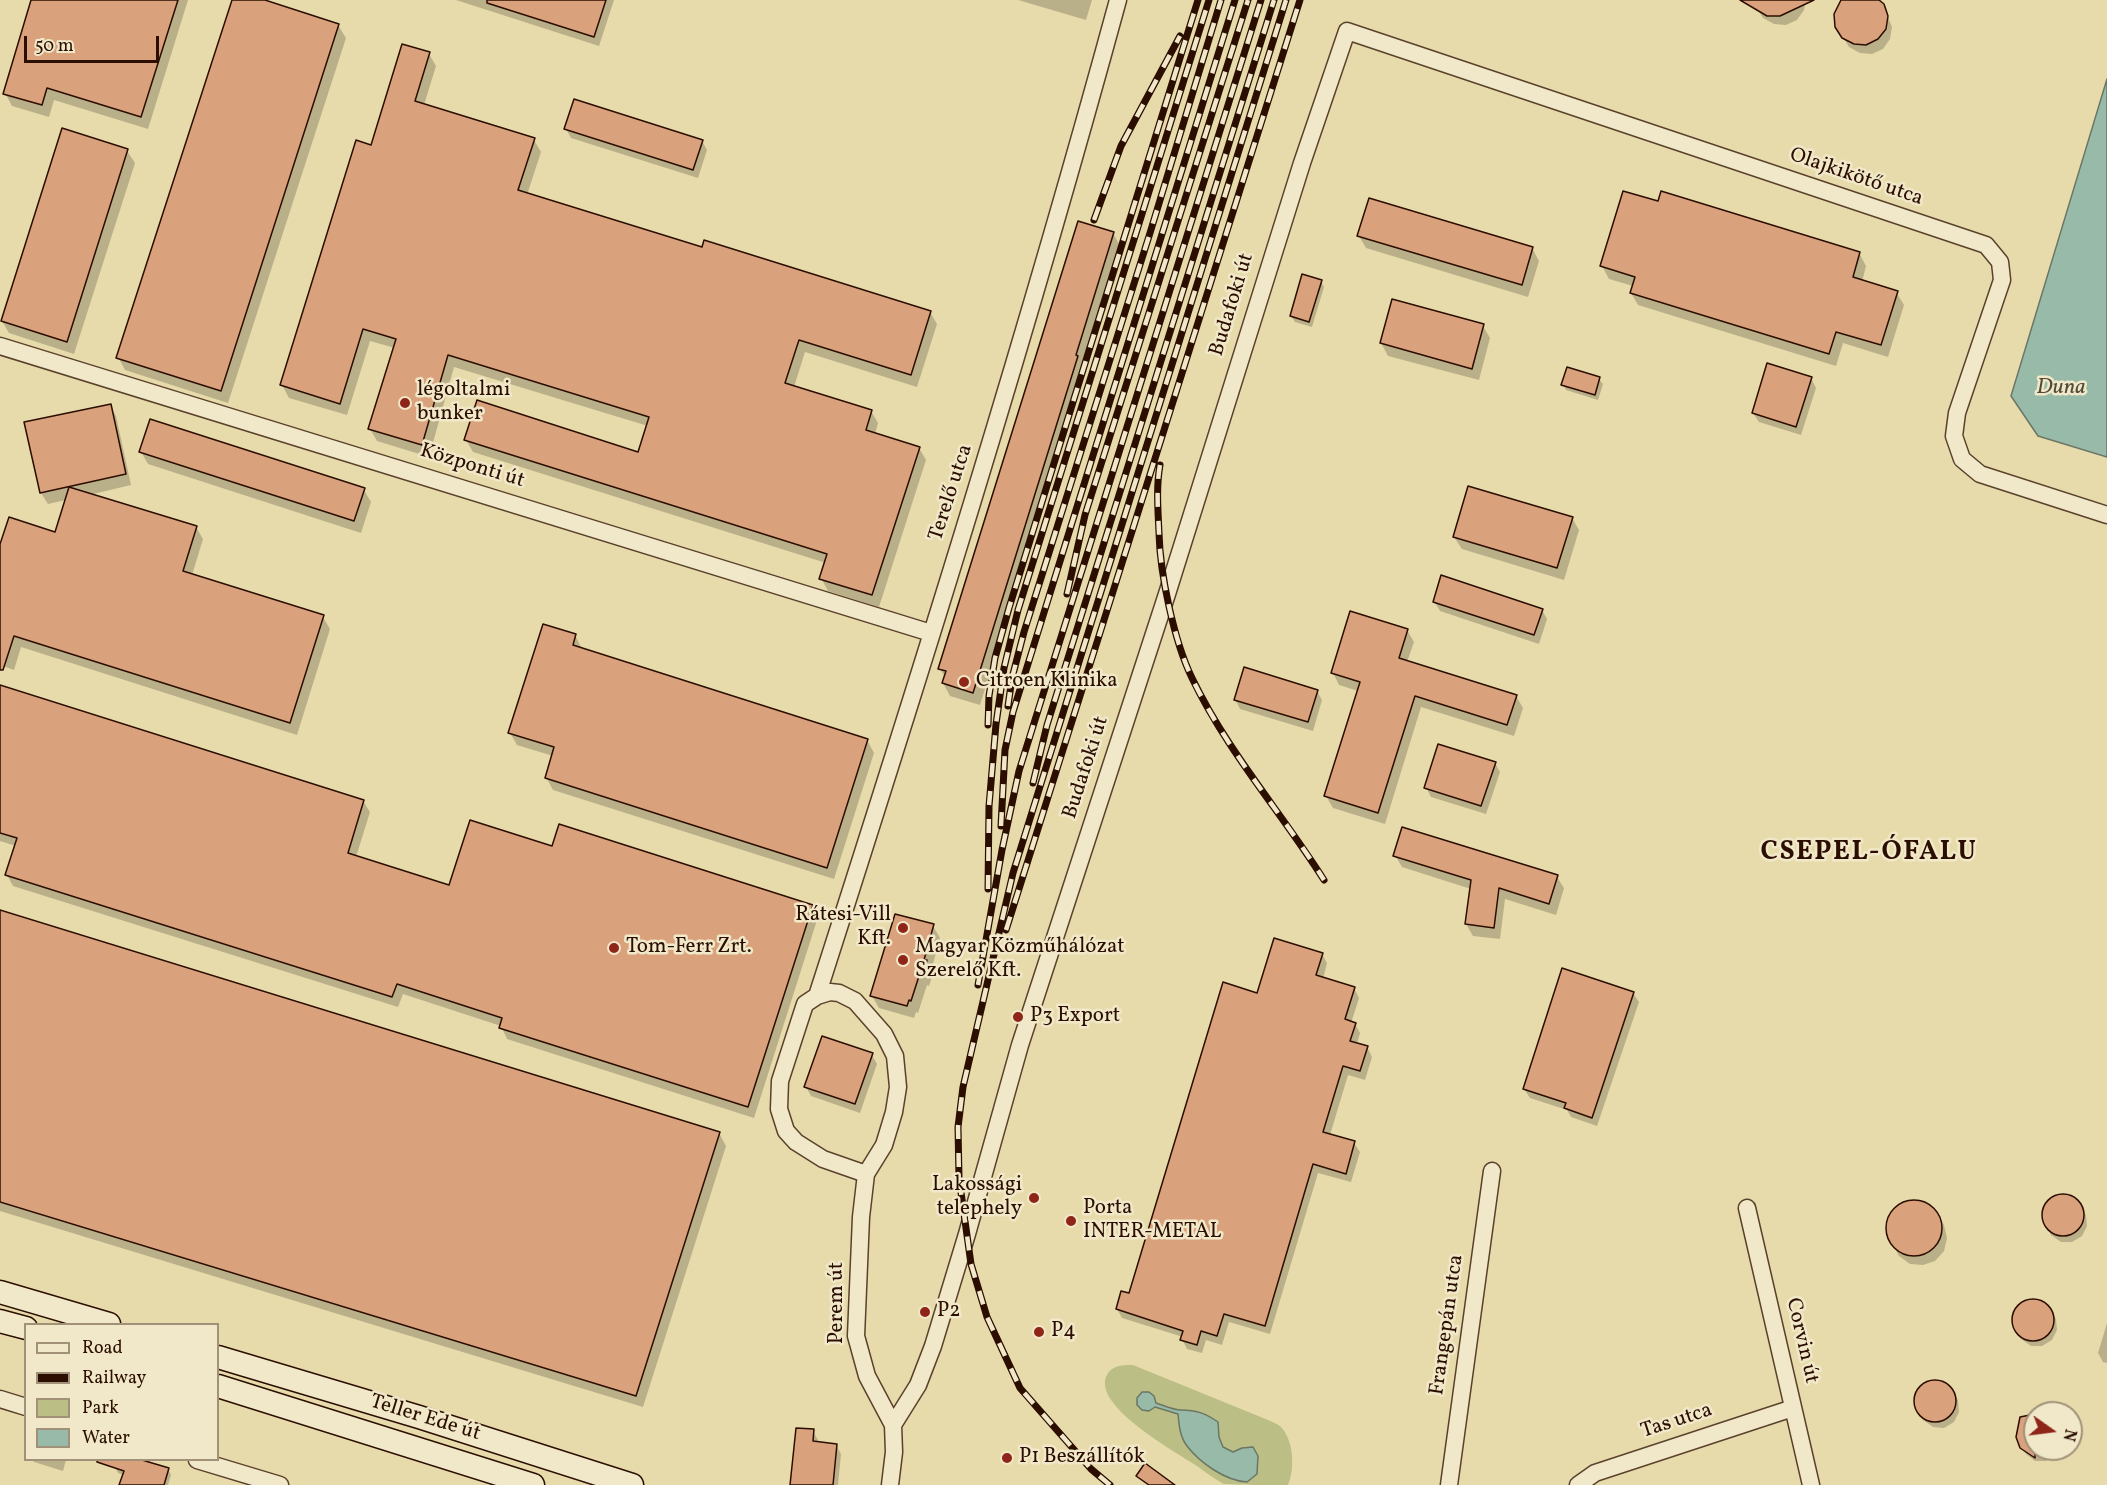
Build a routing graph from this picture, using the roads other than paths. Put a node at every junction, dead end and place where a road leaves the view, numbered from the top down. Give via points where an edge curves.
1 (1118, 0) edge
2 (1347, 31) joint
3 (0, 346) edge
4 (2107, 515) edge
5 (931, 633) junction
6 (817, 996) junction
7 (1492, 1171) dead end
8 (866, 1174) junction
9 (1747, 1208) dead end
10 (0, 1292) edge
11 (0, 1321) edge
12 (106, 1323) edge
13 (24, 1327) edge
14 (219, 1357) edge
15 (219, 1386) edge
16 (0, 1399) edge
17 (24, 1406) edge
18 (1793, 1408) junction
19 (893, 1425) junction
20 (200, 1461) edge
21 (280, 1485) edge
22 (533, 1485) edge
23 (633, 1485) edge
24 (890, 1485) edge
25 (1449, 1485) edge
26 (1578, 1485) edge
27 (1811, 1485) edge

1 - 5 street, Terelő utca via 1001,411
2 - 4 street, Olajkikötő utca via 1986,245 2000,262 2002,280 1957,413 1954,436 1962,459 1980,474
2 - 19 street, Budafoki út via 1020,1045 933,1346 918,1385
3 - 5 street, Központi út
5 - 6 street, Terelő utca
6 - 8 street, Perem út via 839,993 855,1001 884,1034 895,1056 898,1087 894,1112 884,1145
6 - 8 street via 805,1004 790,1048 780,1081 779,1109 786,1131 796,1142 823,1159
7 - 25 street, Frangepán utca
8 - 19 street, Perem út via 856,1336 867,1376
9 - 18 street, Corvin út
10 - 12 main road
11 - 13 main road
14 - 23 main road, Teller Ede út
15 - 22 main road, Teller Ede út
16 - 17 street
18 - 26 street, Tas utca via 1595,1473
18 - 27 street, Corvin út
19 - 24 street
20 - 21 street

